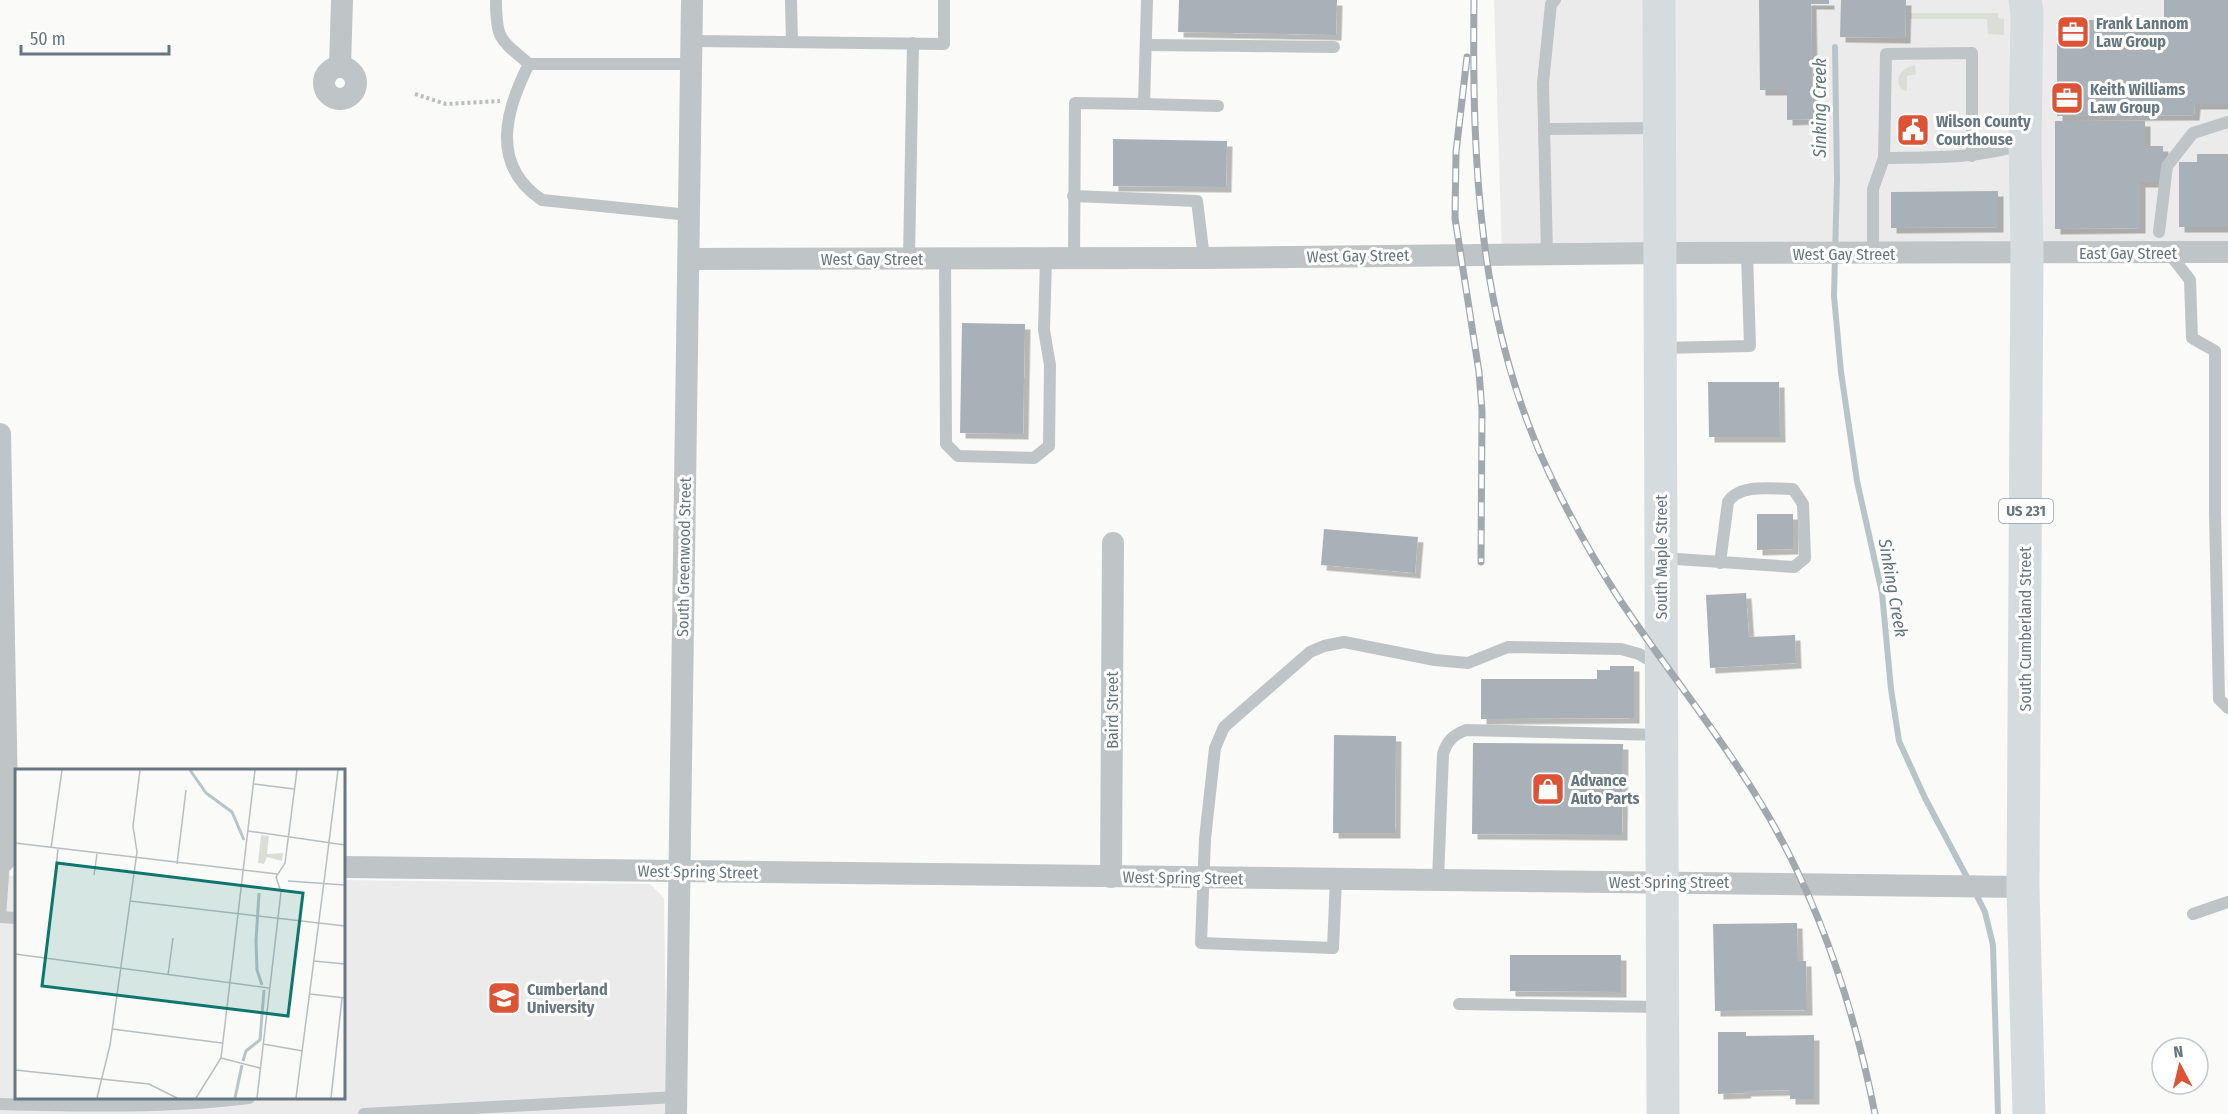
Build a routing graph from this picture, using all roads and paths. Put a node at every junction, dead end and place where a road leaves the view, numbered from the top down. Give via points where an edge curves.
1 (342, 0) edge
2 (496, 0) edge
3 (692, 0) edge
4 (791, 0) edge
5 (944, 0) edge
6 (1146, 0) edge
7 (1555, 0) edge
8 (1659, 0) edge
9 (2028, 4) edge
10 (691, 41) junction
11 (792, 42) junction
12 (913, 44) junction
13 (1146, 45) junction
14 (1334, 47) dead end
15 (529, 64) junction
16 (691, 64) junction
17 (340, 67) dead end
18 (415, 94) dead end
19 (513, 100) junction
20 (1144, 104) junction
21 (1218, 106) dead end
22 (2228, 122) edge
23 (1659, 128) junction
24 (1544, 129) junction
25 (2025, 144) junction
26 (1972, 156) junction
27 (1884, 158) junction
28 (1073, 196) junction
29 (689, 215) junction
30 (2159, 232) dead end
31 (2228, 252) edge
32 (1661, 253) junction
33 (2169, 253) junction
34 (1547, 254) junction
35 (1747, 254) junction
36 (1873, 254) junction
37 (2027, 254) junction
38 (909, 258) junction
39 (945, 258) junction
40 (1204, 258) junction
41 (689, 259) junction
42 (1046, 259) junction
43 (1074, 259) junction
44 (1661, 348) junction
45 (0, 434) edge
46 (2215, 513) junction
47 (2228, 513) edge
48 (1113, 543) dead end
49 (1661, 558) junction
50 (1720, 563) junction
51 (2222, 576) edge
52 (2223, 626) edge
53 (1661, 667) junction
54 (2223, 683) edge
55 (2228, 708) edge
56 (1662, 735) junction
57 (7, 861) edge
58 (345, 867) edge
59 (680, 871) junction
60 (1110, 878) junction
61 (1202, 879) junction
62 (1336, 879) junction
63 (1438, 880) junction
64 (1664, 882) junction
65 (2024, 887) junction
66 (2228, 902) edge
67 (2193, 914) dead end
68 (0, 917) edge
69 (15, 918) edge
70 (1460, 1004) dead end
71 (1664, 1007) junction
72 (245, 1099) edge
73 (0, 1104) edge
74 (676, 1105) edge
75 (49, 1106) edge
76 (208, 1108) edge
77 (94, 1109) edge
78 (364, 1114) edge
79 (1663, 1114) edge
80 (2029, 1114) edge

1 - 17 street
2 - 15 lane via 501,40
3 - 10 street, South Greenwood Street
4 - 11 lane
5 - 12 lane via 944,44
6 - 13 lane
7 - 24 lane via 1551,4 1543,83
8 - 23 street, South Maple Street
9 - 25 street, South Cumberland Street / US 231
10 - 11 lane
10 - 16 street, South Greenwood Street
11 - 12 lane
12 - 38 lane
13 - 14 lane
13 - 20 lane
15 - 16 lane
15 - 19 lane
16 - 29 street, South Greenwood Street
18 - 19 path via 446,104
19 - 29 lane via 506,139 508,156 527,190 542,200
20 - 21 lane
20 - 28 lane via 1075,104
22 - 30 lane via 2193,133 2168,166
23 - 24 lane
23 - 32 street, South Maple Street
24 - 34 lane
25 - 26 lane
25 - 37 street, South Cumberland Street / US 231
26 - 27 lane
26 - 27 lane via 1972,53 1886,54
27 - 36 lane via 1873,189
28 - 40 lane via 1197,201
28 - 43 lane
29 - 41 street, South Greenwood Street
31 - 33 street, East Gay Street
32 - 34 street, West Gay Street
32 - 35 street, West Gay Street
32 - 44 street, South Maple Street
33 - 37 street, East Gay Street
33 - 46 lane via 2190,280 2192,338 2215,351
34 - 40 street, West Gay Street
35 - 36 street, West Gay Street
35 - 44 lane via 1749,346
36 - 37 street, West Gay Street
37 - 65 street, South Cumberland Street / US 231
38 - 39 street, West Gay Street
38 - 41 street, West Gay Street
39 - 42 street, West Gay Street
39 - 42 lane via 946,444 958,456 1034,458 1049,446 1050,365 1044,330
40 - 43 street, West Gay Street
41 - 59 street, South Greenwood Street
42 - 43 street, West Gay Street
44 - 49 street, South Maple Street
45 - 57 street
46 - 47 lane
46 - 51 lane
48 - 60 street, Baird Street
49 - 50 lane
49 - 53 street, South Maple Street
50 - 50 lane via 1794,567 1804,558 1803,504 1792,489 1747,490 1732,495
51 - 52 lane
52 - 54 lane
53 - 56 street, South Maple Street
53 - 61 lane via 1621,649 1508,648 1468,663 1456,663 1344,642 1324,645 1310,652 1224,727 1215,748
54 - 55 lane via 2219,699
56 - 63 lane via 1466,730 1455,734 1443,754
56 - 64 street, South Maple Street
57 - 68 lane
58 - 59 street, West Spring Street
59 - 60 street, West Spring Street
59 - 74 street, South Greenwood Street
60 - 61 street, West Spring Street
61 - 62 street, West Spring Street
61 - 62 lane via 1201,943 1333,948
62 - 63 street, West Spring Street
63 - 64 street, West Spring Street
64 - 65 street, West Spring Street
64 - 71 street, South Maple Street
65 - 80 street, South Cumberland Street / US 231
66 - 67 lane
68 - 69 lane
70 - 71 lane
71 - 79 street, South Maple Street
72 - 76 lane
73 - 75 lane
74 - 78 lane
75 - 77 lane
76 - 77 lane

